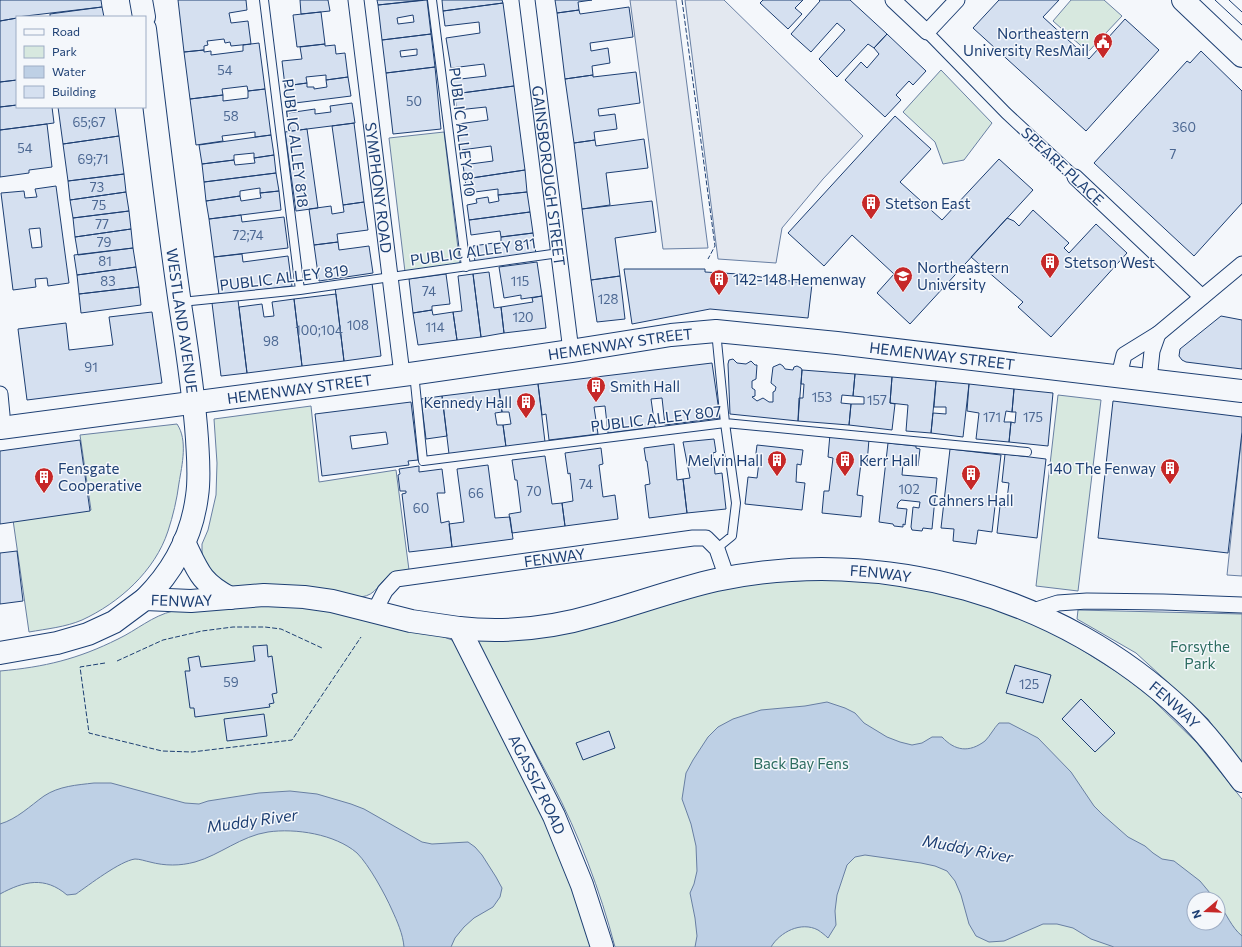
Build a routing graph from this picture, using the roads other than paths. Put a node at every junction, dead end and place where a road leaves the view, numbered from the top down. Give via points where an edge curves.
1 (141, 0) edge
2 (264, 0) edge
3 (356, 0) edge
4 (432, 0) edge
5 (527, 0) edge
6 (892, 0) edge
7 (957, 0) edge
8 (1183, 0) edge
9 (144, 16) edge
10 (927, 32) junction
11 (146, 37) edge
12 (1242, 56) edge
13 (1075, 177) joint
14 (559, 253) junction
15 (1242, 264) edge
16 (466, 266) junction
17 (390, 277) junction
18 (300, 290) junction
19 (1202, 297) junction
20 (180, 302) junction
21 (716, 331) junction
22 (1158, 334) junction
23 (571, 351) junction
24 (408, 374) junction
25 (1120, 376) junction
26 (1149, 380) junction
27 (1242, 390) edge
28 (0, 394) edge
29 (194, 402) junction
30 (724, 423) junction
31 (0, 424) edge
32 (0, 428) edge
33 (1027, 452) dead end
34 (184, 542) junction
35 (715, 547) junction
36 (727, 578) junction
37 (230, 598) junction
38 (145, 599) junction
39 (1242, 605) edge
40 (374, 612) junction
41 (1030, 612) junction
42 (459, 628) junction
43 (0, 653) edge
44 (1242, 781) edge
45 (602, 947) edge

1 - 9 main road
2 - 18 lane, PUBLIC ALLEY 818
3 - 17 street, SYMPHONY ROAD
4 - 16 lane, PUBLIC ALLEY 810
5 - 14 street, GAINSBOROUGH STREET
6 - 10 street
7 - 10 street
8 - 12 main road
10 - 13 street, SPEARE PLACE via 1006,113
11 - 20 main road, WESTLAND AVENUE
13 - 19 street, SPEARE PLACE
14 - 16 lane, PUBLIC ALLEY 811
14 - 23 street, GAINSBOROUGH STREET
15 - 19 street
16 - 17 lane, PUBLIC ALLEY 811
17 - 18 lane, PUBLIC ALLEY 819
17 - 24 street, SYMPHONY ROAD
18 - 20 lane, PUBLIC ALLEY 819
19 - 22 street
20 - 29 main road, WESTLAND AVENUE
21 - 23 main road, HEMENWAY STREET via 671,335
21 - 25 main road, HEMENWAY STREET
21 - 30 lane
22 - 25 street via 1124,355
22 - 26 street via 1152,351
23 - 24 main road, HEMENWAY STREET
24 - 29 main road, HEMENWAY STREET
24 - 30 lane, PUBLIC ALLEY 807 via 423,461
25 - 26 main road, HEMENWAY STREET
26 - 27 main road, HEMENWAY STREET
28 - 31 street
29 - 32 main road, HEMENWAY STREET
29 - 34 main road, WESTLAND AVENUE via 198,484 193,517
30 - 33 lane, PUBLIC ALLEY 807
30 - 35 lane via 736,503 732,536
34 - 37 main road via 205,581
34 - 38 main road, WESTLAND AVENUE via 168,573
35 - 36 street
35 - 40 street, FENWAY via 706,538 693,538 396,579 385,591
36 - 41 main road, FENWAY via 814,569 892,574 957,586
36 - 42 main road, FENWAY via 554,625 482,630
37 - 38 main road, FENWAY via 191,601
37 - 40 main road, FENWAY via 268,595 304,597
38 - 43 main road, FENWAY via 114,622 88,634 57,643
39 - 41 street via 1087,601 1058,603
40 - 42 main road, FENWAY via 420,623
41 - 44 main road, FENWAY via 1081,637 1145,679 1194,722
42 - 45 main road, AGASSIZ ROAD via 554,816 582,884

